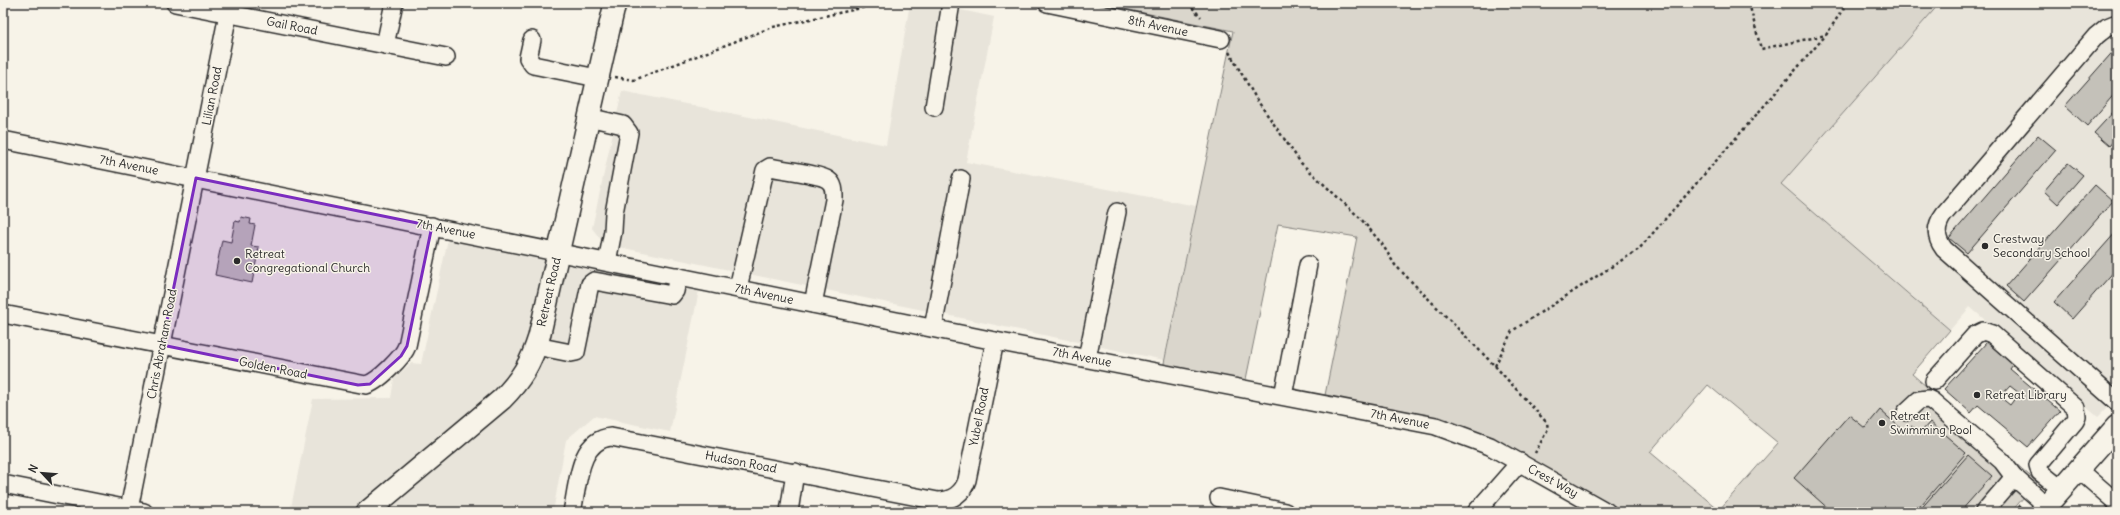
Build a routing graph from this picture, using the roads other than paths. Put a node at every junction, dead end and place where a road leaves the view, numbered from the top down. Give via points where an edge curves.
1 (175, 3) edge
2 (394, 3) edge
3 (614, 3) edge
4 (951, 3) edge
5 (1047, 3) edge
6 (228, 14) junction
7 (2117, 23) edge
8 (532, 40) dead end
9 (1221, 40) road end
10 (386, 45) junction
11 (446, 57) dead end
12 (605, 77) junction
13 (934, 107) dead end
14 (588, 117) junction
15 (3, 140) edge
16 (196, 178) junction
17 (961, 180) dead end
18 (1117, 212) dead end
19 (432, 226) junction
20 (558, 252) junction
21 (607, 262) junction
22 (1308, 265) dead end
23 (678, 276) junction
24 (738, 288) junction
25 (814, 304) junction
26 (3, 314) edge
27 (933, 328) junction
28 (995, 341) junction
29 (162, 345) junction
30 (536, 346) junction
31 (1087, 358) junction
32 (1934, 381) dead end
33 (1283, 396) junction
34 (2117, 402) edge
35 (1906, 412) dead end
36 (2116, 428) edge
37 (1520, 462) junction
38 (2078, 469) junction
39 (795, 472) junction
40 (2014, 477) junction
41 (3, 484) edge
42 (2061, 489) junction
43 (960, 492) joint
44 (1219, 498) dead end
45 (2117, 503) edge
46 (1244, 508) edge
47 (2044, 509) edge
48 (136, 510) edge
49 (367, 512) edge
50 (572, 512) edge
51 (789, 512) edge
52 (1285, 512) edge
53 (1476, 512) edge
54 (1607, 512) edge
55 (1984, 512) edge

1 - 6 street, Gail Road
2 - 10 street
3 - 12 main road, Retreat Road
4 - 13 street
5 - 9 street, 8th Avenue
6 - 10 street, Gail Road
6 - 16 street, Lilian Road
7 - 34 street via 2096,36 1944,214 1937,229 1938,238 1944,249
8 - 12 street via 528,58 533,65
10 - 11 street, Gail Road
12 - 14 main road, Retreat Road
14 - 20 main road, Retreat Road
14 - 21 street via 623,125 629,133
15 - 16 street, 7th Avenue
16 - 19 street, 7th Avenue
16 - 29 street, Chris Abraham Road
17 - 27 street
18 - 31 street
19 - 20 street, 7th Avenue
19 - 29 street, Golden Road via 407,346 401,356 370,384 358,385
20 - 21 street, 7th Avenue
20 - 30 main road, Retreat Road
21 - 23 street, 7th Avenue
22 - 33 street
23 - 24 street, 7th Avenue
23 - 30 street via 672,295 594,281 590,284 576,352
24 - 25 street, 7th Avenue
24 - 25 street via 765,170 770,167 822,178 832,185 834,191
25 - 27 street, 7th Avenue
26 - 29 street, Golden Road
27 - 28 street, 7th Avenue
28 - 31 street, 7th Avenue
28 - 43 street, Yubel Road via 967,480
29 - 48 street, Chris Abraham Road
30 - 49 main road, Retreat Road via 524,375 506,395
31 - 33 street, 7th Avenue
32 - 42 street via 1975,335 1983,331 1992,334 2076,408 2075,421 2038,465 2040,472
33 - 37 street, 7th Avenue via 1436,426 1480,441
35 - 40 street via 1923,398 1932,401 2002,461
36 - 38 main road
37 - 53 street
37 - 54 street, Crest Way
38 - 42 main road
38 - 45 street
39 - 43 street, Hudson Road via 938,501 952,498
39 - 50 street, Hudson Road via 618,437 606,437 588,449
39 - 51 street
40 - 47 street
40 - 55 street
41 - 48 street
42 - 47 main road
44 - 46 street
46 - 52 street

